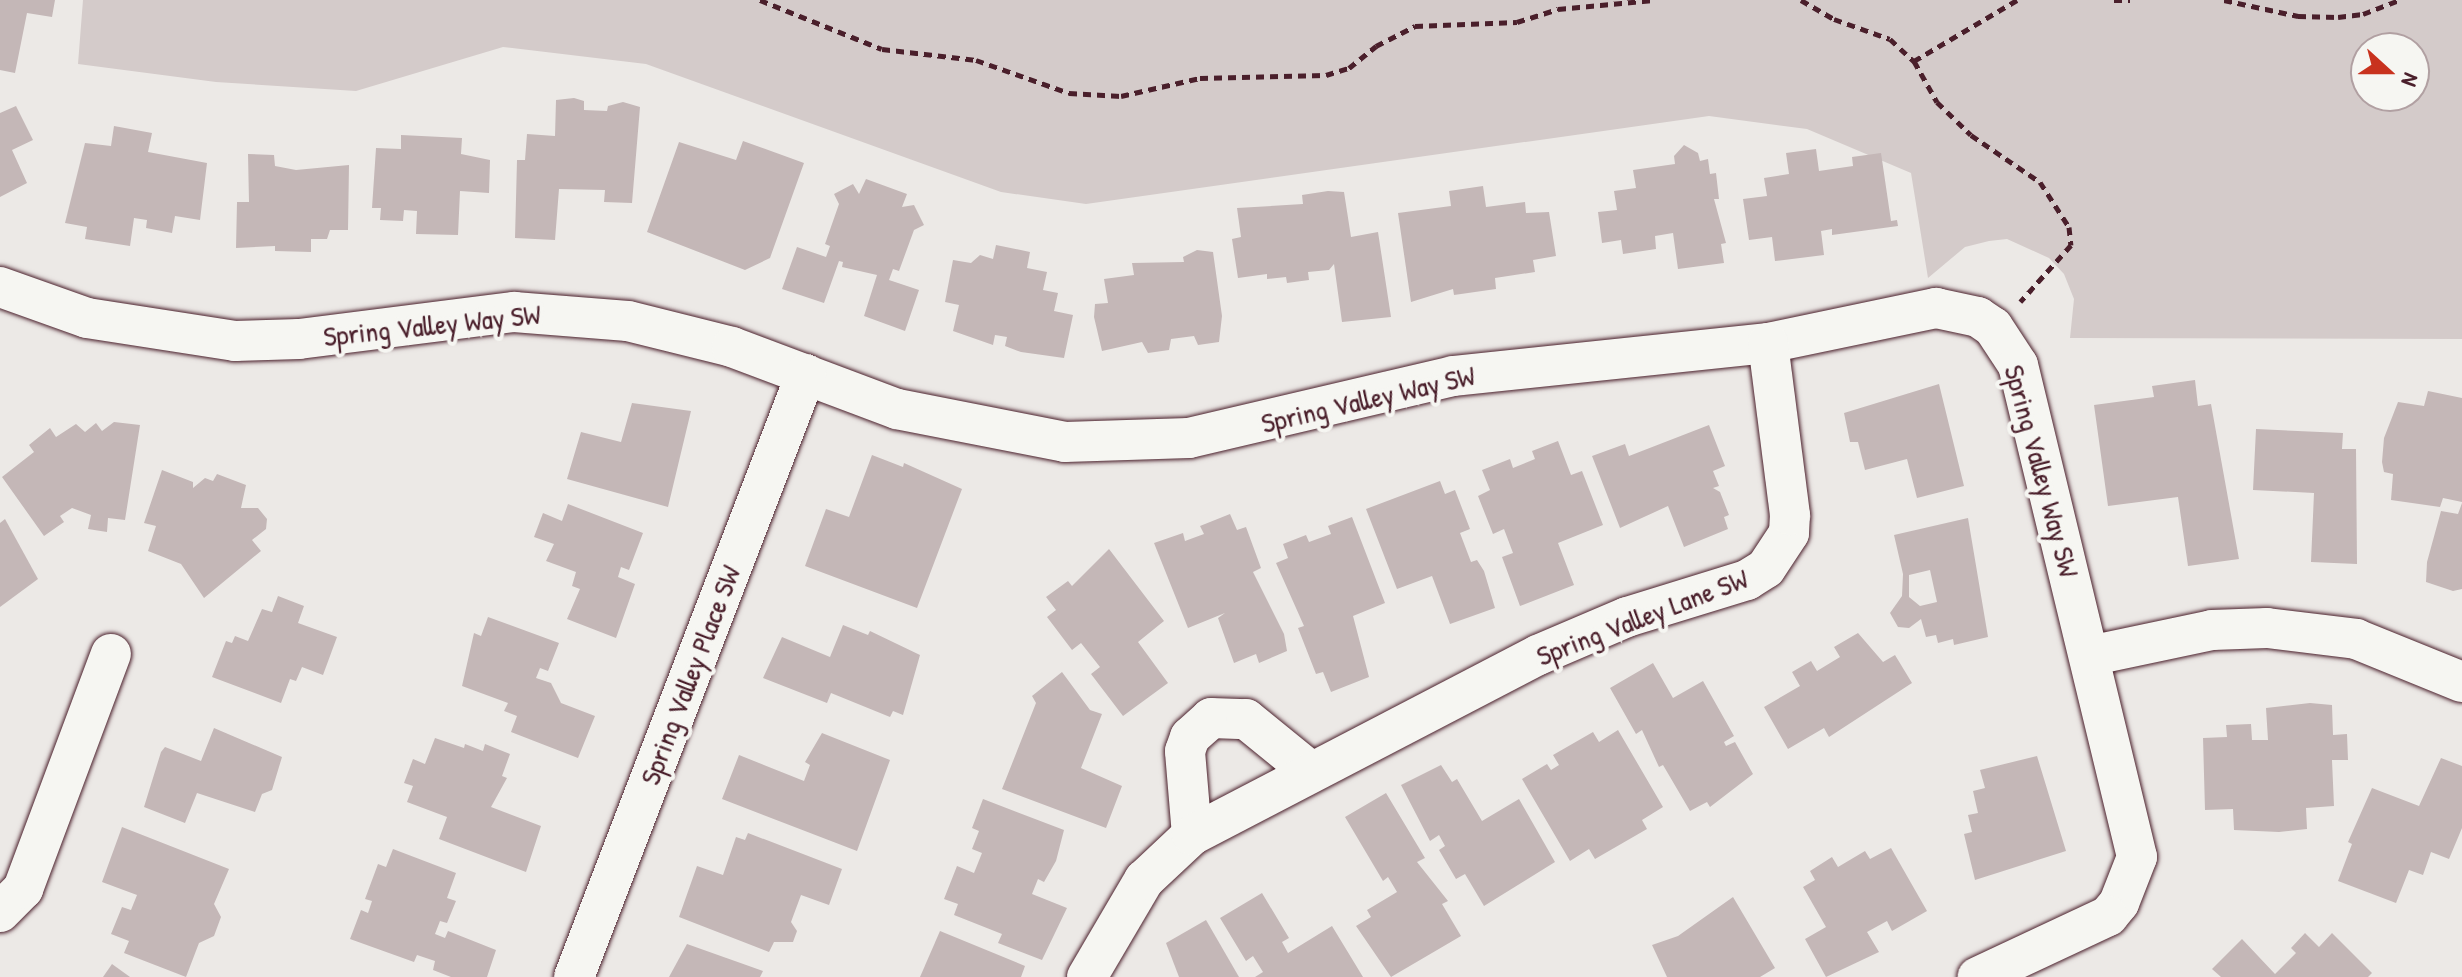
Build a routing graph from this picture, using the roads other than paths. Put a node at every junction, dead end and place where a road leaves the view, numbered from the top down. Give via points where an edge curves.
1 (0, 287) edge
2 (1768, 343) junction
3 (806, 374) junction
4 (111, 654) dead end
5 (2089, 656) junction
6 (2462, 682) edge
7 (1310, 771) junction
8 (1192, 835) junction
9 (0, 912) edge
10 (574, 977) edge
11 (1087, 977) edge
12 (1978, 977) edge

1 - 3 street, Spring Valley Way SW via 87,318 235,341 299,339 514,312 563,314 680,333
2 - 3 street, Spring Valley Way SW via 1453,376 1352,397 1257,425 1139,442 1065,442 1002,434 897,409
2 - 5 street, Spring Valley Way SW via 1936,308 1978,317 1993,327 2018,365
2 - 7 street, Spring Valley Lane SW via 1790,515 1789,533 1766,568 1747,580 1627,617 1538,655
3 - 10 street, Spring Valley Place SW
4 - 9 street via 23,889
5 - 6 street via 2212,630 2267,628 2356,639
5 - 12 street, Spring Valley Way SW via 2137,857 2128,885 2108,916
7 - 8 street, Spring Valley Lane SW
7 - 8 street via 1246,719 1211,718 1199,726 1185,751
8 - 11 street, Spring Valley Lane SW via 1144,880

